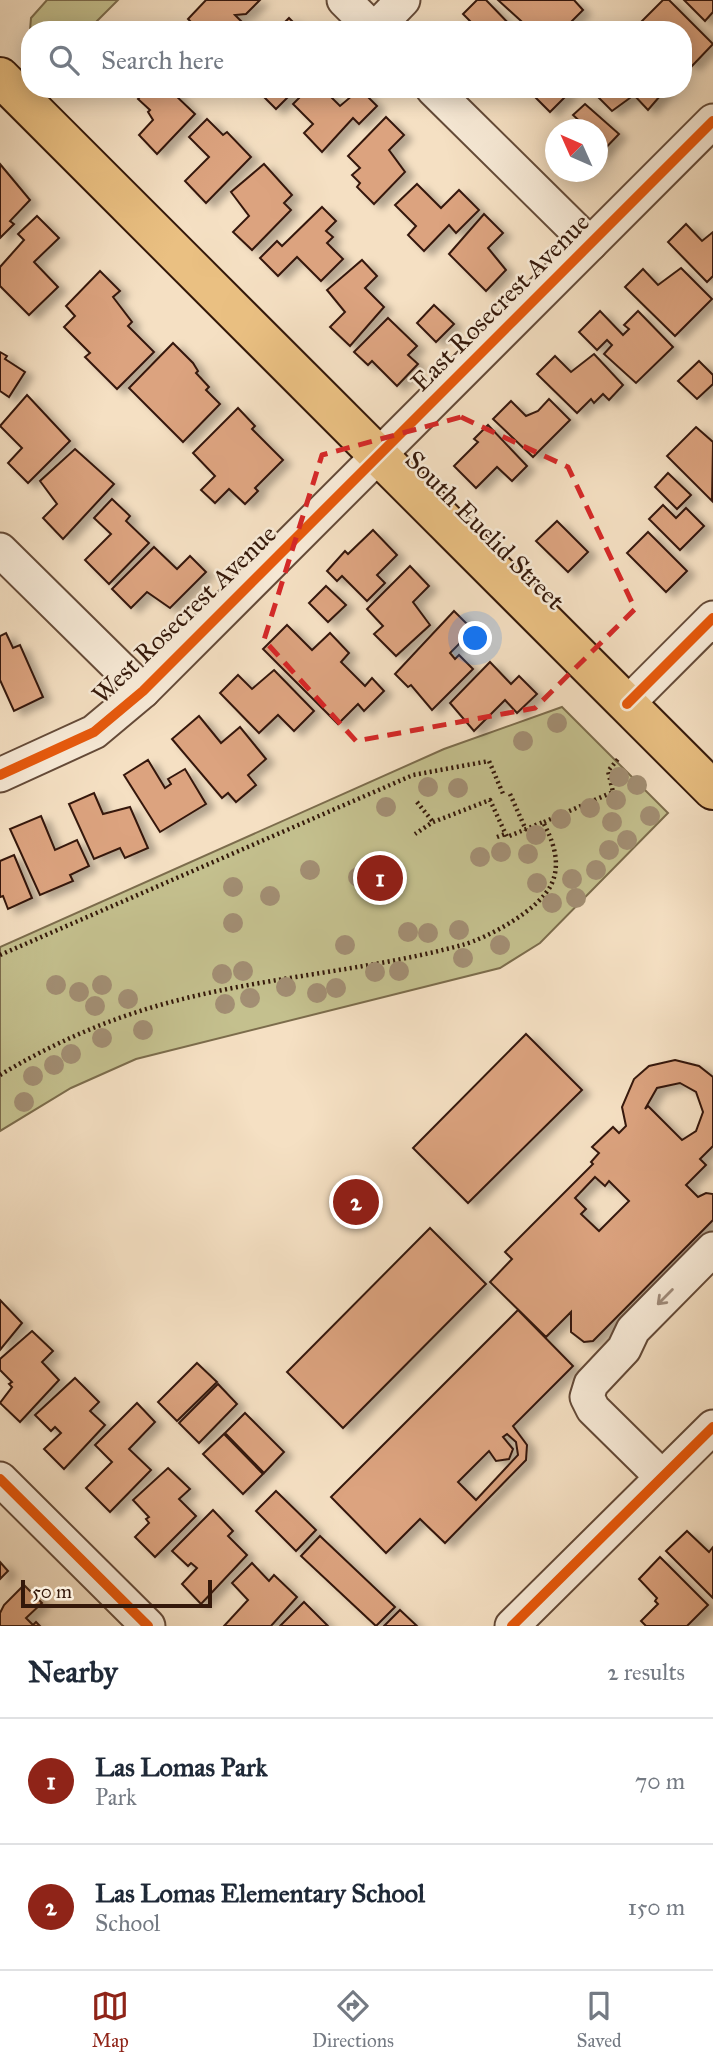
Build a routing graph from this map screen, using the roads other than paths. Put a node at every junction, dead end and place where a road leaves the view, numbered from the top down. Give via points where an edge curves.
1 (344, 0) edge
2 (403, 0) edge
3 (365, 21) edge
4 (383, 21) edge
5 (0, 77) edge
6 (442, 98) edge
7 (713, 121) edge
8 (590, 244) junction
9 (378, 455) junction
10 (0, 550) edge
11 (713, 618) edge
12 (143, 691) junction
13 (627, 704) junction
14 (0, 775) edge
15 (713, 790) edge
16 (713, 1249) edge
17 (713, 1427) edge
18 (662, 1477) junction
19 (0, 1479) edge
20 (148, 1626) edge
21 (512, 1626) edge

1 - 3 street
2 - 4 street
5 - 9 main road, South Euclid Street
6 - 8 street
7 - 8 street, East Rosecrest Avenue
8 - 9 street, East Rosecrest Avenue
9 - 12 street, West Rosecrest Avenue
9 - 13 main road, South Euclid Street
10 - 12 street
11 - 13 street
12 - 14 street, West Rosecrest Avenue via 94,732
13 - 15 main road, South Euclid Street
16 -> 18 street via 633,1330 624,1349 591,1384 587,1397 593,1409
17 - 18 street
18 - 21 street
19 - 20 street

